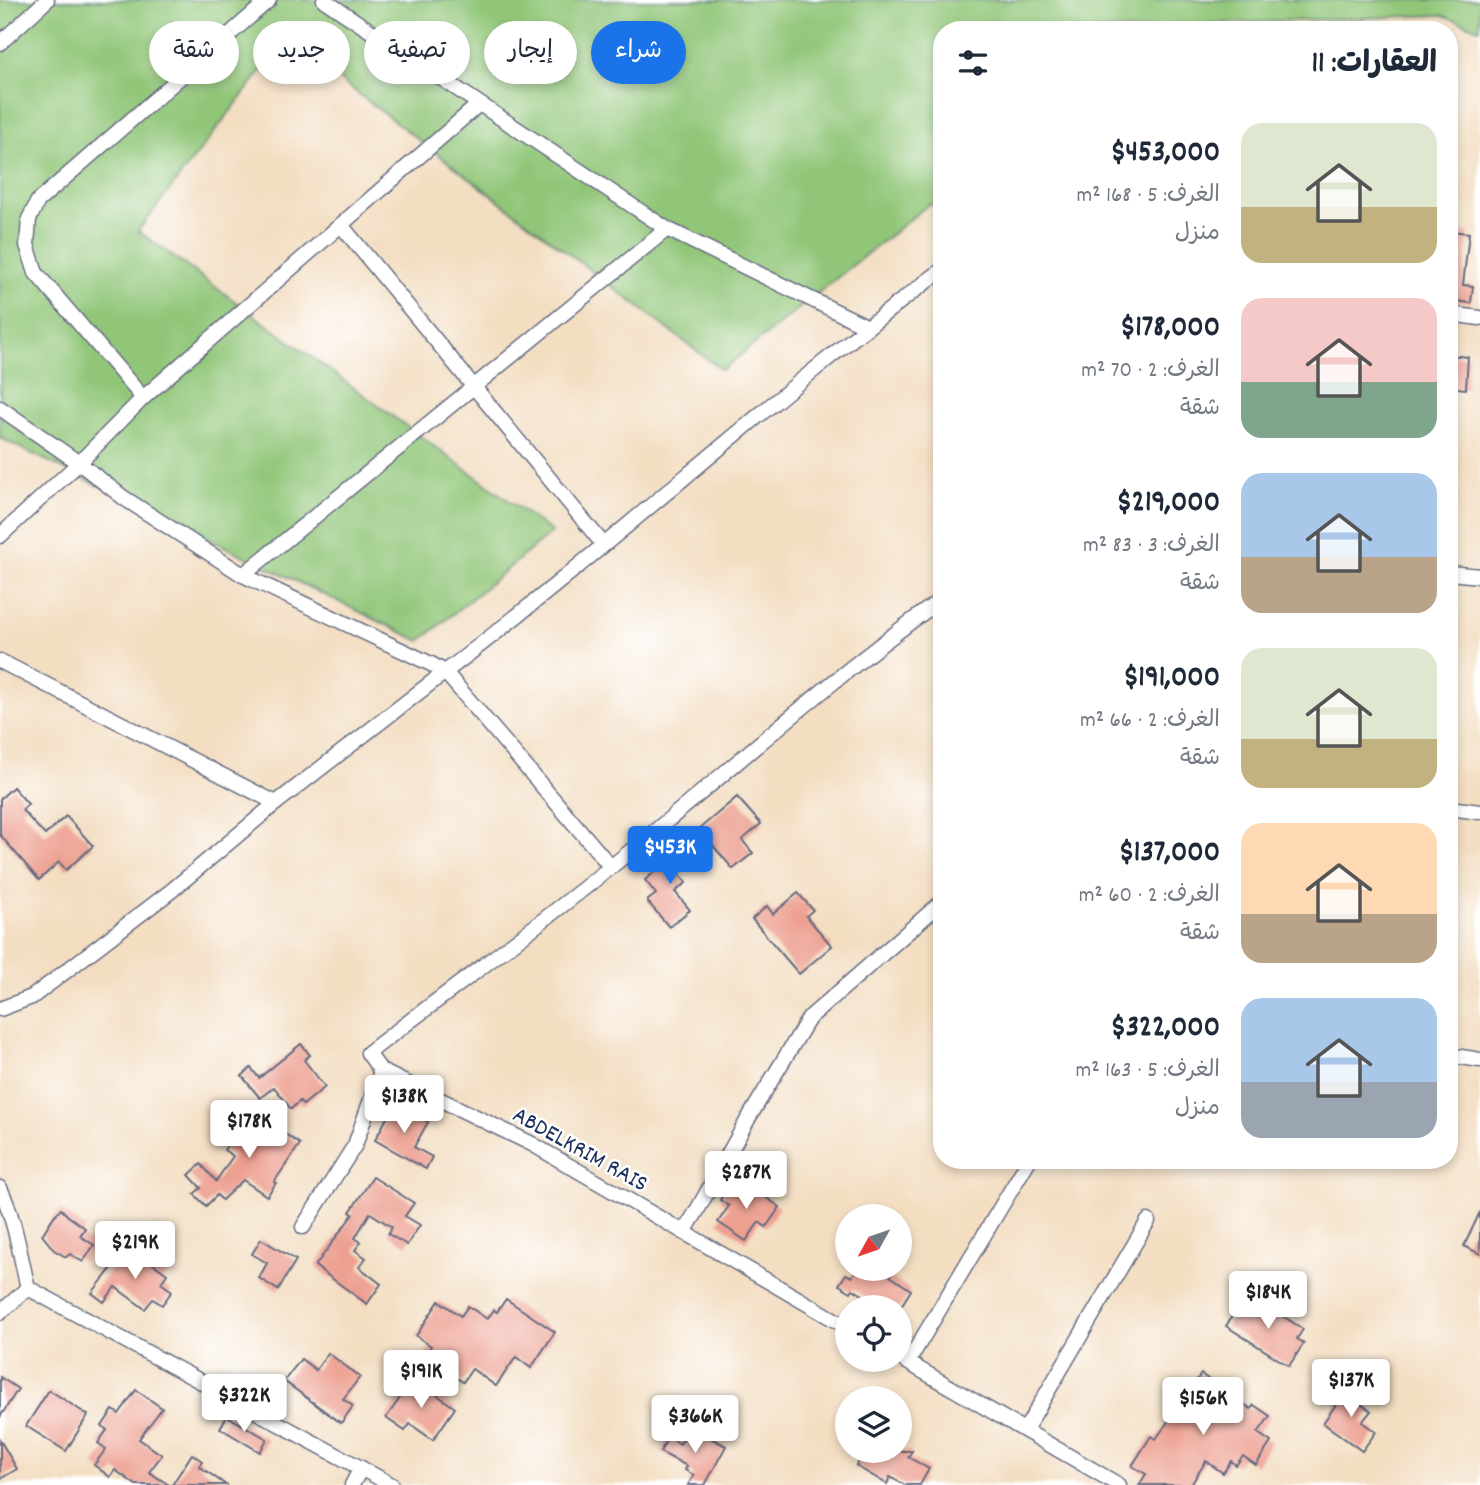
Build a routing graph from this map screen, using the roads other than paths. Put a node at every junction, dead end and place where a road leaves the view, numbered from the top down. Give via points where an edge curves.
1 (47, 0) edge
2 (269, 0) edge
3 (324, 0) edge
4 (0, 43) edge
5 (479, 104) junction
6 (341, 225) junction
7 (667, 229) junction
8 (933, 277) edge
9 (1458, 315) edge
10 (1480, 318) edge
11 (868, 327) junction
12 (474, 387) junction
13 (142, 398) junction
14 (0, 408) edge
15 (79, 463) junction
16 (0, 536) edge
17 (603, 544) junction
18 (1458, 574) edge
19 (243, 575) junction
20 (1480, 576) edge
21 (933, 605) edge
22 (0, 662) edge
23 (445, 672) junction
24 (276, 803) junction
25 (1458, 809) edge
26 (1480, 812) edge
27 (611, 867) junction
28 (933, 910) edge
29 (0, 1009) edge
30 (1458, 1056) edge
31 (1480, 1060) edge
32 (382, 1071) junction
33 (1023, 1169) edge
34 (0, 1188) edge
35 (1148, 1221) dead end
36 (303, 1227) dead end
37 (684, 1232) junction
38 (28, 1288) junction
39 (0, 1312) edge
40 (835, 1320) edge
41 (912, 1347) edge
42 (912, 1365) edge
43 (1026, 1430) junction
44 (361, 1468) junction
45 (352, 1485) edge
46 (392, 1485) edge
47 (1119, 1485) edge

1 - 4 street
2 - 13 street via 38,201 29,219 27,245 36,273
3 - 5 street
5 - 6 street
5 - 7 street
6 - 12 street
6 - 13 street
7 - 11 street
7 - 12 street
8 - 11 street
9 - 10 street
11 - 17 street
12 - 17 street
12 - 19 street
13 - 15 street
14 - 15 street
15 - 16 street
15 - 19 street via 124,498
17 - 23 street
18 - 20 street
19 - 23 street
21 - 27 street
22 - 24 street
23 - 24 street
23 - 27 street
24 - 29 street via 171,891 32,996
25 - 26 street
27 - 32 street, ABDELKRIM RAIS via 368,1052
28 - 37 street via 809,1018
30 - 31 street
32 - 36 street via 355,1145
32 - 37 street, ABDELKRIM RAIS via 532,1144
33 - 41 street
34 - 38 street
35 - 43 street
37 - 40 street, ABDELKRIM RAIS
38 - 39 street
38 - 44 street
42 - 43 street
43 - 47 street
44 - 45 street
44 - 46 street

